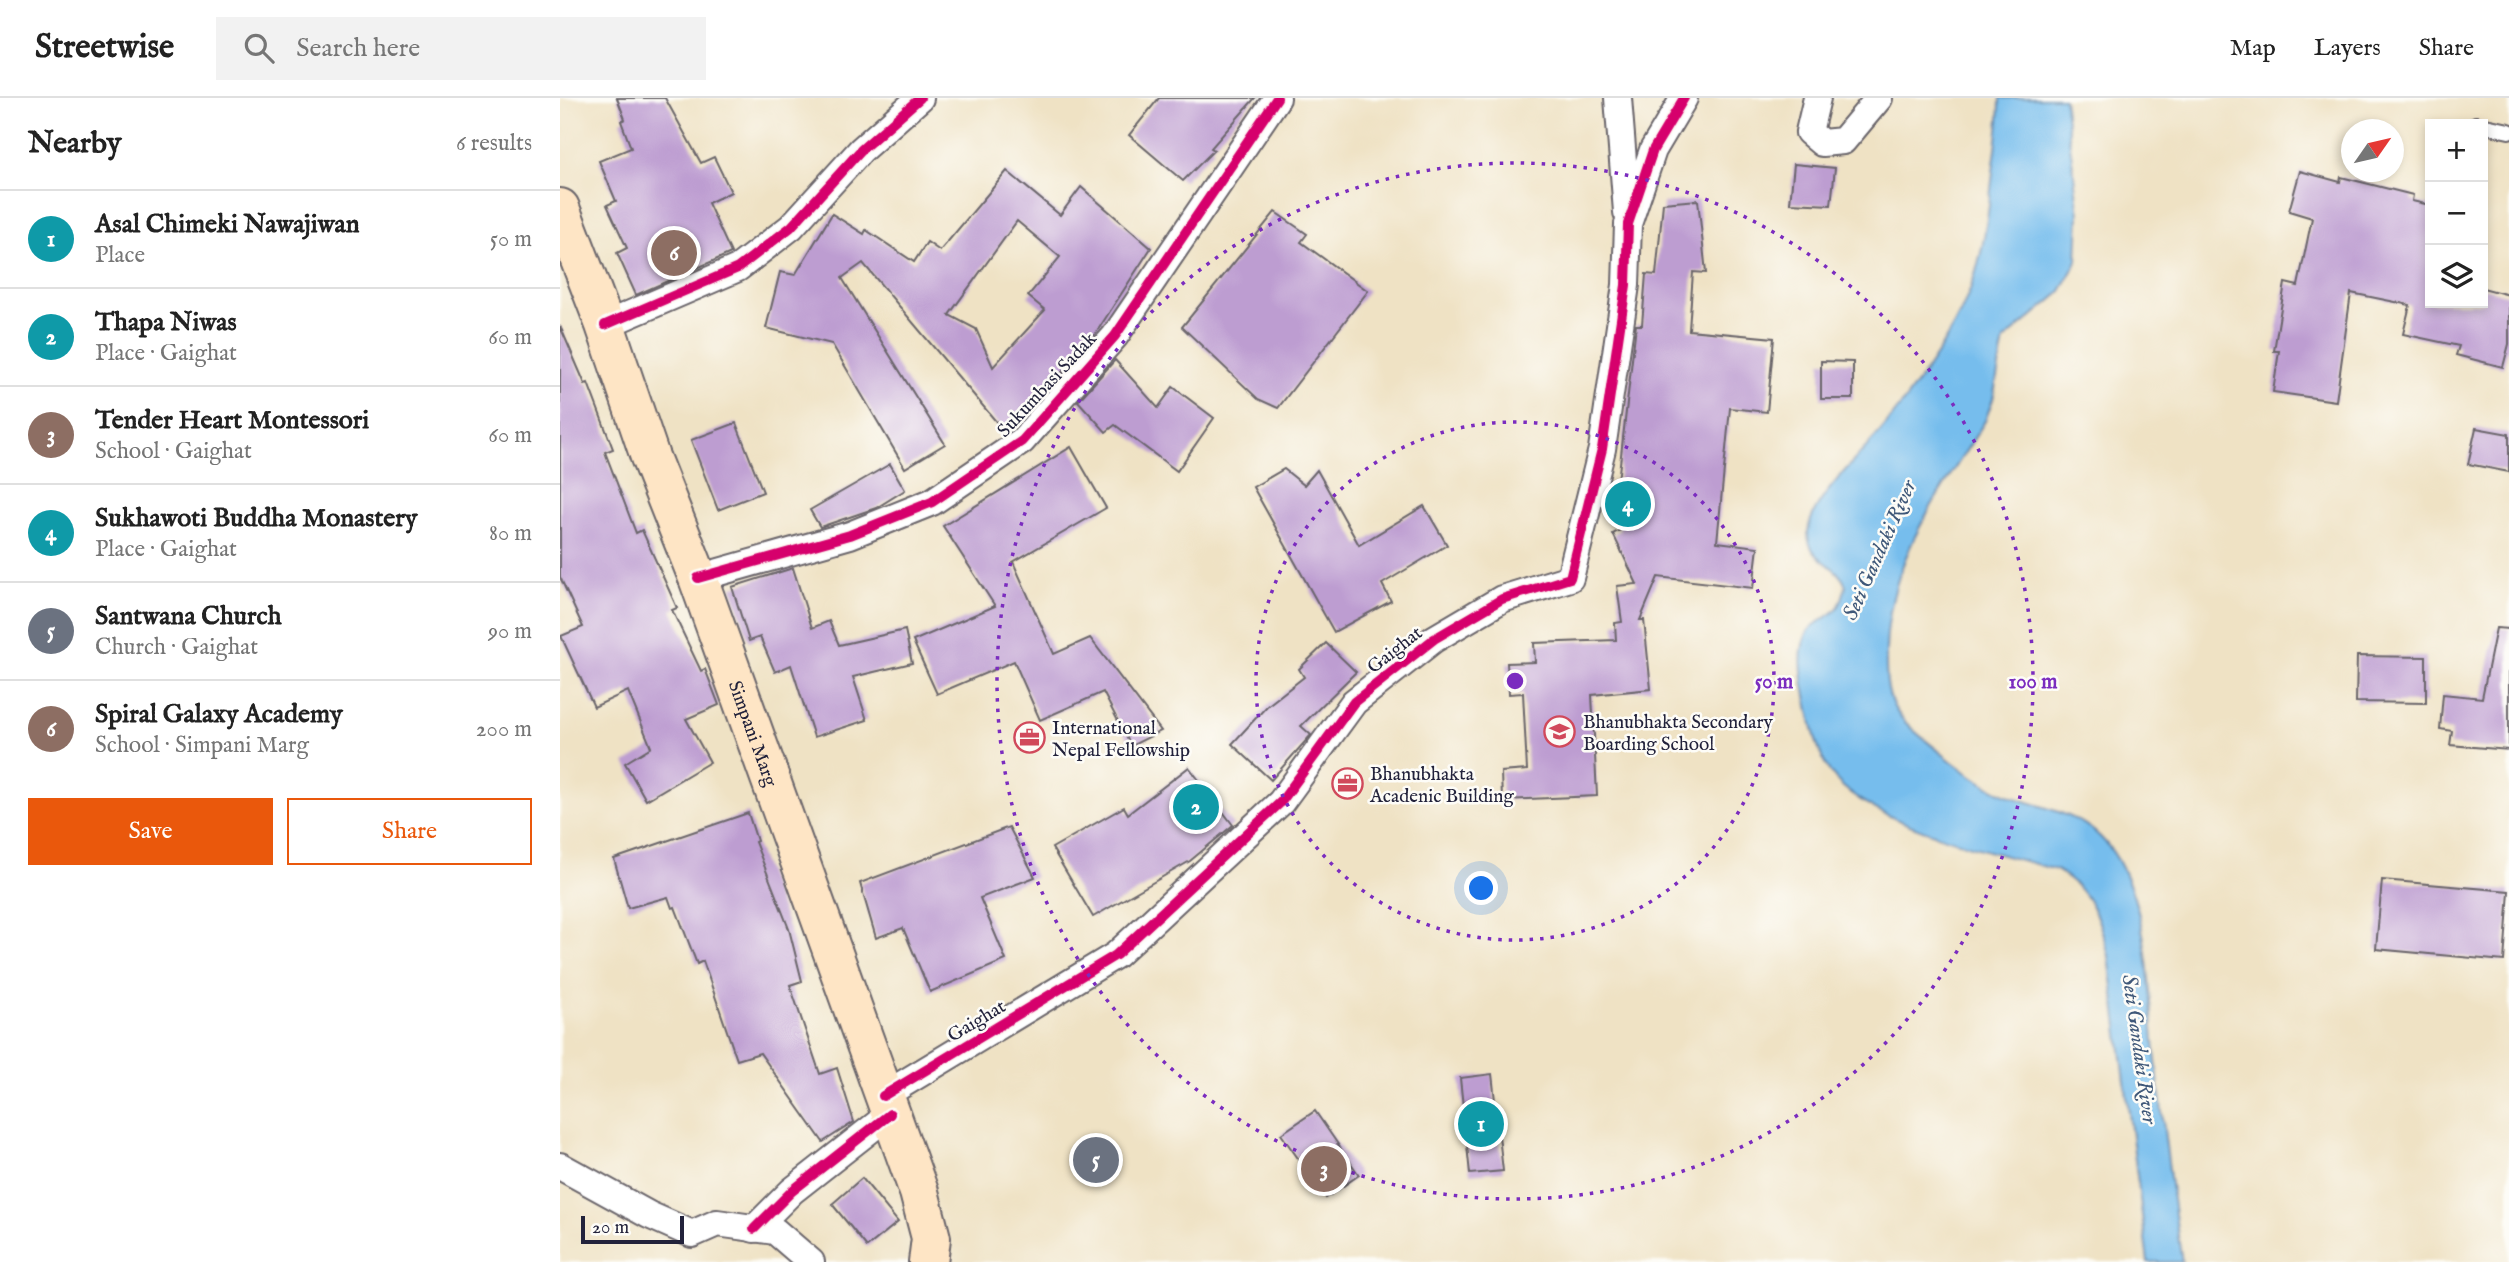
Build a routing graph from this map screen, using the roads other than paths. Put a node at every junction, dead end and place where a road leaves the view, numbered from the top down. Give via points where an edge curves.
1 (920, 98) edge
2 (1277, 98) edge
3 (1618, 98) edge
4 (1684, 98) edge
5 (1817, 98) edge
6 (1879, 98) edge
7 (2488, 127) edge
8 (2509, 131) edge
9 (560, 208) edge
10 (1628, 224) junction
11 (605, 325) junction
12 (698, 578) junction
13 (887, 1105) junction
14 (560, 1166) edge
15 (754, 1229) junction
16 (811, 1262) edge
17 (928, 1262) edge

1 - 11 street via 861,150 791,227 738,268
2 - 12 street, Sukumbasi Sadak via 1115,336 1022,441 933,502 850,535
3 - 10 street
4 - 10 street, Gaighat via 1653,149
5 - 6 street via 1809,132 1822,144 1843,141
7 - 8 lane
9 - 11 main road, Simpani Marg
10 - 13 street, Gaighat via 1626,285 1602,449 1570,578 1502,599 1434,639 1354,702 1281,802 1116,955
11 - 12 main road, Simpani Marg
12 - 13 main road, Simpani Marg
13 - 15 street
13 - 17 main road, Simpani Marg via 919,1192 931,1238
14 - 15 street via 692,1234 717,1223
15 - 16 street via 775,1231

